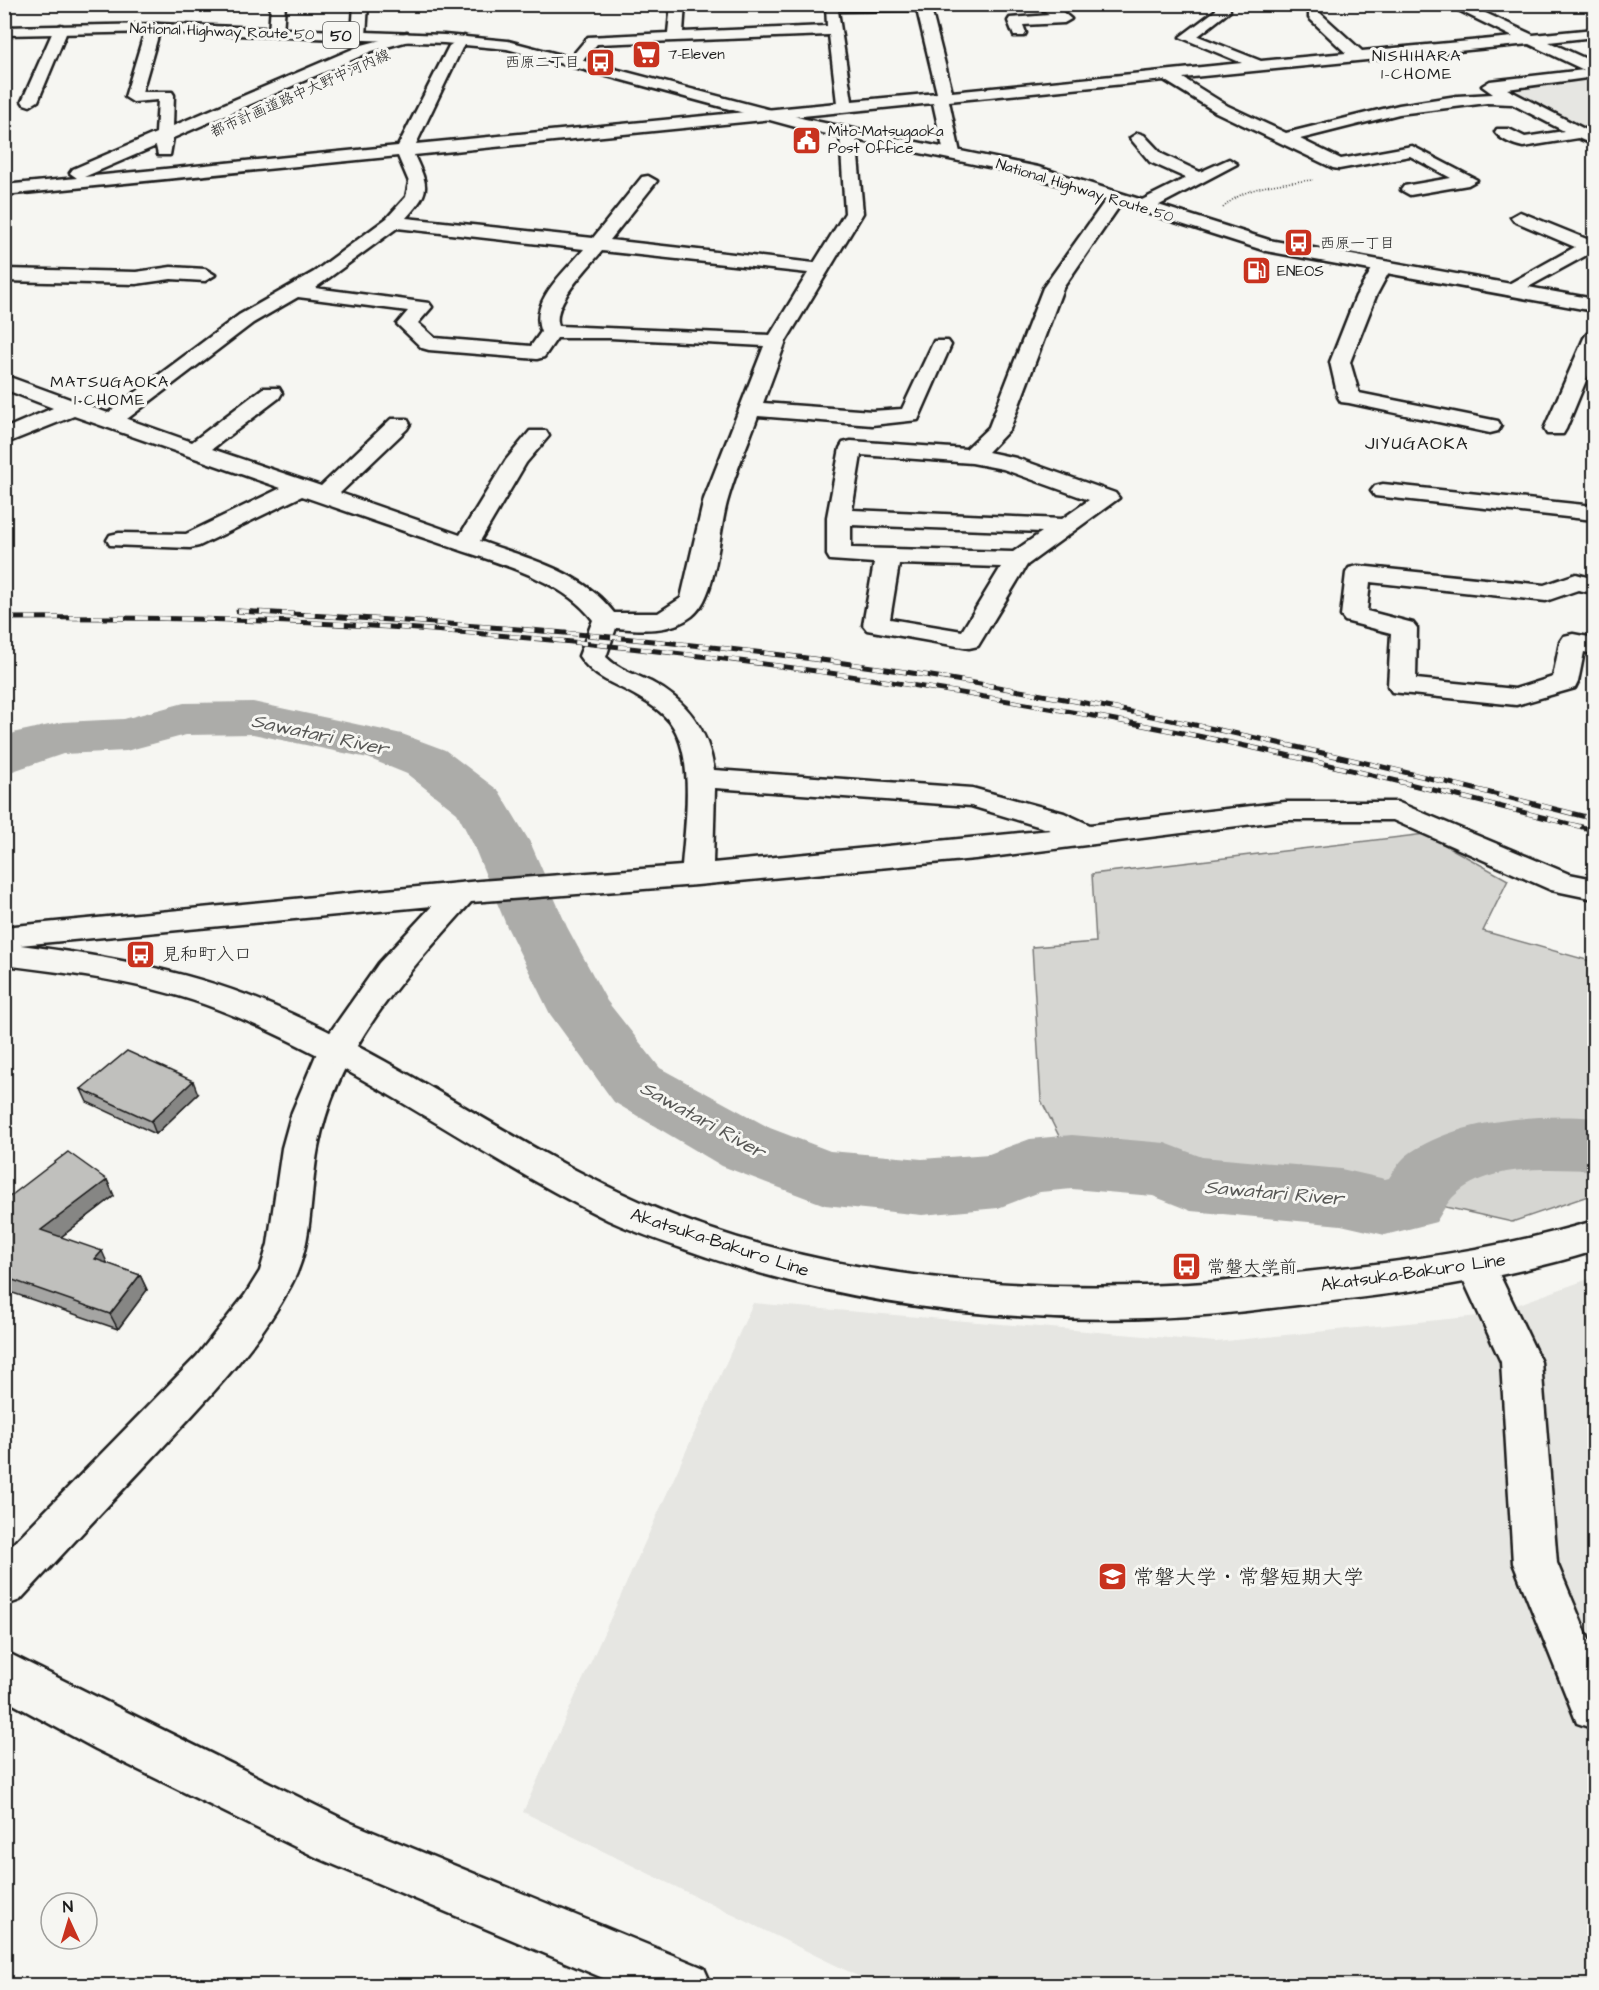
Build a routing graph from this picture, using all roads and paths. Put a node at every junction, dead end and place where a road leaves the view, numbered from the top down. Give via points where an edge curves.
1 (8, 4) edge
2 (278, 4) edge
3 (361, 4) edge
4 (678, 4) edge
5 (1043, 4) edge
6 (1222, 4) edge
7 (1453, 4) edge
8 (928, 5) edge
9 (1003, 5) edge
10 (830, 6) edge
11 (865, 6) edge
12 (4, 8) edge
13 (1314, 15) dead end
14 (158, 28) junction
15 (61, 29) junction
16 (835, 30) junction
17 (4, 31) edge
18 (276, 33) junction
19 (1019, 33) dead end
20 (1594, 33) edge
21 (359, 36) junction
22 (675, 36) junction
23 (407, 37) junction
24 (1531, 39) junction
25 (464, 40) junction
26 (1358, 56) junction
27 (574, 62) junction
28 (1591, 64) edge
29 (1262, 65) junction
30 (1166, 74) junction
31 (1473, 74) dead end
32 (1490, 86) junction
33 (943, 97) junction
34 (1516, 99) junction
35 (30, 101) dead end
36 (845, 106) junction
37 (763, 114) junction
38 (573, 117) dead end
39 (655, 125) junction
40 (437, 126) dead end
41 (414, 128) junction
42 (390, 130) dead end
43 (1503, 132) dead end
44 (848, 134) junction
45 (1588, 137) edge
46 (1138, 138) dead end
47 (1285, 138) junction
48 (168, 147) junction
49 (404, 151) junction
50 (952, 153) junction
51 (117, 157) junction
52 (61, 163) dead end
53 (1229, 164) dead end
54 (1339, 164) junction
55 (1199, 178) junction
56 (98, 181) junction
57 (648, 181) dead end
58 (52, 185) junction
59 (4, 190) edge
60 (1410, 190) dead end
61 (1116, 198) junction
62 (1142, 207) junction
63 (1220, 212) dead end
64 (1520, 217) dead end
65 (393, 222) junction
66 (598, 243) junction
67 (1382, 268) junction
68 (821, 269) junction
69 (205, 274) dead end
70 (4, 275) edge
71 (295, 291) junction
72 (1512, 291) junction
73 (1594, 305) edge
74 (551, 332) junction
75 (1594, 338) edge
76 (776, 340) junction
77 (941, 345) dead end
78 (4, 381) edge
79 (271, 393) dead end
80 (73, 408) junction
81 (751, 409) junction
82 (111, 421) junction
83 (399, 424) dead end
84 (1490, 426) dead end
85 (1555, 429) dead end
86 (538, 436) dead end
87 (4, 437) edge
88 (196, 450) junction
89 (972, 456) junction
90 (301, 487) junction
91 (1383, 491) dead end
92 (326, 495) junction
93 (1594, 513) edge
94 (839, 517) junction
95 (1067, 526) junction
96 (119, 540) dead end
97 (465, 544) junction
98 (888, 556) junction
99 (1018, 560) junction
100 (1594, 586) edge
101 (606, 620) junction
102 (1594, 646) edge
103 (699, 778) junction
104 (1086, 835) junction
105 (697, 875) junction
106 (1594, 889) edge
107 (471, 892) junction
108 (4, 940) edge
109 (4, 954) edge
110 (336, 1048) junction
111 (1594, 1236) edge
112 (1476, 1266) junction
113 (4, 1585) edge
114 (4, 1674) edge
115 (1594, 1706) edge
116 (686, 1986) edge

1 - 12 main road
2 - 18 main road
3 - 21 main road
4 - 22 main road
5 - 19 main road via 1064,19 1015,21
6 - 29 main road via 1223,11 1187,37
7 - 24 main road
8 - 9 main road
8 - 11 main road
8 - 33 main road
10 - 11 main road
10 - 16 main road
13 - 26 main road
14 - 15 main road, National Highway Route 50 / 50
14 - 18 main road, National Highway Route 50 / 50
14 - 48 main road via 152,34 133,97 166,95
15 - 17 main road, National Highway Route 50 / 50
15 - 35 main road
16 - 22 main road
16 - 36 main road
18 - 21 main road, National Highway Route 50 / 50
20 - 24 main road
21 - 23 main road, National Highway Route 50 / 50
22 - 27 main road via 592,40
23 - 25 main road, National Highway Route 50 / 50
23 - 48 main road, 都市計画道路中大野中河内線 via 400,49
24 - 26 main road
24 - 28 main road
25 - 27 main road, National Highway Route 50 / 50 via 508,45
25 - 41 main road via 456,44
26 - 29 main road
27 - 37 main road, National Highway Route 50 / 50
28 - 32 main road via 1594,73
29 - 30 main road
30 - 33 main road
30 - 47 main road via 1222,109
31 - 32 main road
32 - 34 main road
33 - 36 main road
33 - 50 main road
34 - 45 main road
34 - 47 main road via 1434,102
36 - 37 main road
37 - 39 main road
37 - 44 main road, National Highway Route 50 / 50
38 - 39 main road
39 - 49 main road
40 - 41 main road
41 - 42 main road
41 - 49 main road
43 - 45 main road via 1523,142
44 - 50 main road, National Highway Route 50 / 50
44 - 68 main road via 854,213
46 - 55 main road via 1156,158
47 - 54 main road
48 - 51 main road
48 - 56 main road, 都市計画道路中大野中河内線
49 - 56 main road
49 - 65 main road via 418,182 414,198
50 - 61 main road, National Highway Route 50 / 50 via 1032,171
51 - 52 main road
51 - 58 main road
53 - 55 main road
54 - 60 main road via 1412,151 1468,180
54 - 63 path via 1347,171 1334,178 1269,186 1226,202
55 - 62 main road
56 - 58 main road
57 - 66 main road
58 - 59 main road
61 - 62 main road, National Highway Route 50 / 50
61 - 89 main road via 1053,288 999,429
62 - 67 main road, National Highway Route 50 / 50 via 1258,243
64 - 72 main road via 1589,246
65 - 66 main road
65 - 71 main road
66 - 68 main road
66 - 74 main road via 549,305 546,320
67 - 72 main road, National Highway Route 50 / 50
67 - 84 main road via 1366,296 1340,362 1349,397
68 - 76 main road
69 - 70 main road via 136,278
71 - 74 main road via 422,307 407,324 429,344 537,353
71 - 82 main road via 246,319
72 - 73 main road, National Highway Route 50 / 50
74 - 76 main road
75 - 85 main road
76 - 81 main road
77 - 81 main road via 910,415 872,418
78 - 80 main road
79 - 88 main road
80 - 82 main road
80 - 87 main road
81 - 101 main road via 716,499 693,600 673,619
82 - 88 main road
83 - 92 main road
86 - 97 main road via 517,460
88 - 90 main road
89 - 94 main road via 851,448
89 - 95 main road via 1008,463 1107,498
90 - 92 main road
90 - 96 main road via 190,541
91 - 93 main road
92 - 97 main road
94 - 95 main road
94 - 98 main road via 839,555
95 - 99 main road
97 - 101 main road via 560,581 583,594
98 - 99 main road
98 - 99 main road via 876,625 969,640
100 - 102 main road via 1576,582 1546,593 1358,573 1354,616 1404,628 1402,686 1516,697 1565,682 1573,642
101 - 103 main road via 592,656 597,665 648,692 684,721
103 - 104 main road via 972,797 1054,820
103 - 105 main road
104 - 105 main road
104 - 106 main road via 1285,811 1397,811 1562,883
105 - 107 main road
107 - 108 main road via 14,935
107 - 110 main road via 391,971
109 - 110 main road, Akatsuka-Bakuro Line via 129,972 201,991
110 - 112 main road, Akatsuka-Bakuro Line via 620,1209 745,1254 831,1277 960,1295 1191,1300
110 - 113 main road via 300,1148 287,1244 278,1274 259,1307 211,1368
111 - 112 main road, Akatsuka-Bakuro Line
112 - 115 main road via 1521,1362 1535,1563
114 - 116 main road via 335,1841

